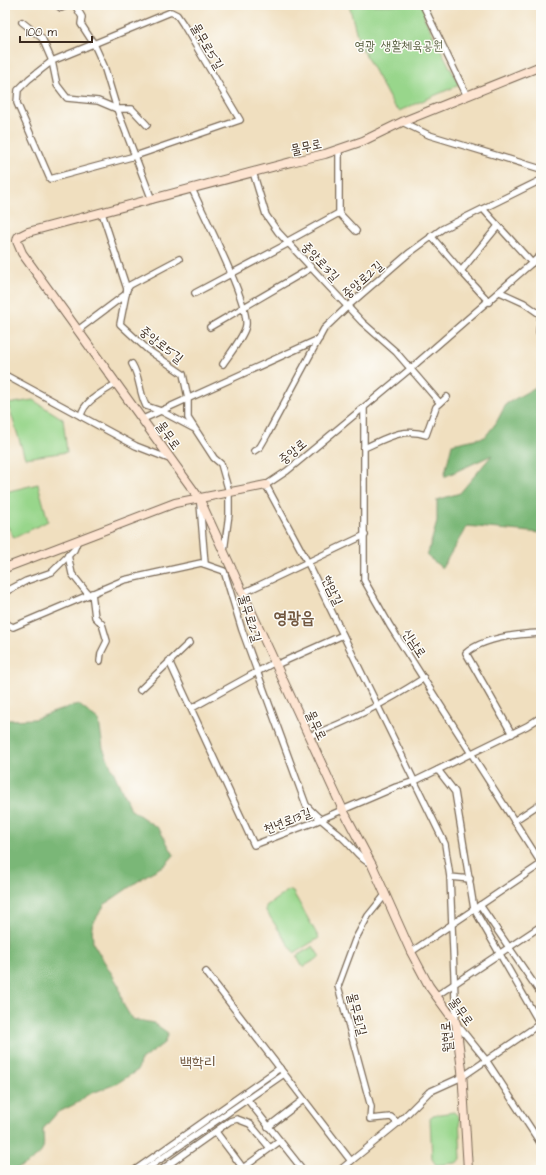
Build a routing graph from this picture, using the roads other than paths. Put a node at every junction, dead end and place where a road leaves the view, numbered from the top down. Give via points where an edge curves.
1 (57, 5) edge
2 (68, 5) edge
3 (75, 5) edge
4 (423, 5) edge
5 (22, 22) dead end
6 (94, 44) junction
7 (52, 61) junction
8 (541, 66) edge
9 (467, 96) junction
10 (117, 110) junction
11 (402, 122) junction
12 (147, 125) dead end
13 (339, 149) junction
14 (135, 156) junction
15 (541, 169) edge
16 (253, 172) junction
17 (541, 180) edge
18 (192, 188) junction
19 (152, 200) junction
20 (483, 209) junction
21 (102, 213) junction
22 (339, 213) junction
23 (498, 226) junction
24 (356, 231) dead end
25 (431, 236) junction
26 (288, 242) junction
27 (541, 255) edge
28 (179, 259) dead end
29 (532, 263) junction
30 (311, 268) junction
31 (461, 271) junction
32 (230, 274) junction
33 (126, 291) junction
34 (500, 292) junction
35 (194, 293) dead end
36 (489, 302) junction
37 (348, 306) junction
38 (244, 307) junction
39 (541, 315) edge
40 (210, 327) dead end
41 (78, 330) junction
42 (541, 336) edge
43 (319, 338) junction
44 (132, 364) dead end
45 (223, 364) dead end
46 (410, 369) junction
47 (5, 375) edge
48 (117, 383) junction
49 (447, 397) dead end
50 (188, 398) junction
51 (440, 403) junction
52 (364, 408) junction
53 (161, 411) junction
54 (81, 416) junction
55 (143, 419) junction
56 (193, 428) junction
57 (364, 448) junction
58 (254, 451) dead end
59 (172, 460) junction
60 (266, 485) junction
61 (229, 492) junction
62 (199, 498) junction
63 (365, 536) junction
64 (78, 540) junction
65 (224, 551) junction
66 (68, 555) junction
67 (308, 563) junction
68 (205, 564) junction
69 (5, 568) edge
70 (5, 592) edge
71 (243, 593) junction
72 (90, 594) junction
73 (5, 623) edge
74 (541, 633) edge
75 (343, 635) junction
76 (189, 643) dead end
77 (169, 661) junction
78 (100, 662) dead end
79 (276, 664) junction
80 (258, 672) junction
81 (424, 678) junction
82 (140, 690) dead end
83 (378, 706) junction
84 (192, 708) junction
85 (541, 717) edge
86 (512, 734) junction
87 (309, 736) junction
88 (470, 754) junction
89 (438, 770) junction
90 (415, 781) junction
91 (541, 803) edge
92 (343, 810) junction
93 (319, 820) junction
94 (514, 821) junction
95 (541, 863) edge
96 (372, 865) junction
97 (450, 877) junction
98 (470, 879) junction
99 (385, 895) junction
100 (480, 905) junction
101 (474, 909) junction
102 (451, 924) junction
103 (541, 926) edge
104 (510, 948) junction
105 (411, 952) junction
106 (501, 953) junction
107 (206, 972) dead end
108 (454, 984) junction
109 (541, 994) edge
110 (436, 996) junction
111 (456, 1023) junction
112 (541, 1024) edge
113 (486, 1060) junction
114 (280, 1068) junction
115 (284, 1074) junction
116 (462, 1077) junction
117 (247, 1099) junction
118 (303, 1100) junction
119 (398, 1123) junction
120 (268, 1127) junction
121 (216, 1132) junction
122 (280, 1141) junction
123 (541, 1144) edge
124 (270, 1148) junction
125 (351, 1161) junction
126 (244, 1169) edge
127 (135, 1170) edge
128 (145, 1170) edge
129 (161, 1170) edge
130 (303, 1170) edge
131 (340, 1170) edge
132 (468, 1170) edge

1 - 2 street via 61,8
3 - 6 street via 82,17 81,24
4 - 9 street
5 - 7 street via 42,38
6 - 7 street, 물무로5길
6 - 10 street via 111,84
6 - 14 street, 물무로5길 via 170,12 177,15 240,120
7 - 10 street via 57,85 67,98 98,101
7 - 14 street, 물무로5길 via 18,90 17,103 50,179
8 - 9 main road, 물무로
9 - 11 main road, 물무로
10 - 12 street via 132,109
10 - 14 street
11 - 13 main road, 물무로 via 363,141
11 - 15 street via 429,135
13 - 16 main road, 물무로
13 - 22 street
14 - 19 street
16 - 18 main road, 물무로
16 - 26 street, 중앙로3길 via 266,215
17 - 20 street, 중앙로2길
18 - 19 main road, 물무로
18 - 32 street
19 - 21 main road, 물무로
20 - 23 street
20 - 25 street, 중앙로2길 via 461,218
21 - 33 street
21 - 41 main road, 물무로 via 28,232 18,237 17,241 22,253
22 - 24 street
22 - 26 street
23 - 29 street
23 - 31 street
25 - 31 street
25 - 37 street, 중앙로2길
26 - 30 street, 중앙로3길
26 - 32 street
27 - 29 street, 중앙로
28 - 33 street via 130,285
29 - 34 street, 중앙로
30 - 37 street, 중앙로3길
30 - 38 street
31 - 36 street
32 - 35 street
32 - 38 street
33 - 41 street
33 - 50 street, 중앙로5길 via 120,324 148,350 183,374
34 - 36 street, 중앙로
34 - 39 street via 524,303
36 - 46 street, 중앙로
37 - 43 street, 중앙로2길 via 324,329
37 - 46 street, 중앙로3길
38 - 40 street
38 - 45 street via 246,326
39 - 42 street
41 - 48 main road, 물무로
43 - 50 street
43 - 58 street, 중앙로2길 via 267,435 260,447
44 - 53 street via 140,380 141,394 146,406
46 - 51 street, 중앙로3길
46 - 52 street, 중앙로
47 - 54 street
48 - 54 street via 90,402
48 - 55 main road, 물무로
49 - 51 street
50 - 53 street
50 - 56 street, 중앙로5길 via 188,418
51 - 57 street via 436,407 426,435 397,433
52 - 57 street, 신남로
52 - 60 street, 중앙로
53 - 55 street
53 - 56 street
54 - 59 street via 136,446
55 - 59 main road, 물무로
56 - 61 street, 중앙로5길 via 220,464
57 - 63 street, 신남로
59 - 62 main road, 물무로
60 - 61 main road, 중앙로
60 - 67 street, 현암길
61 - 62 main road, 중앙로
61 - 65 street, 중앙로5길
62 - 64 main road, 중앙로 via 175,502
62 - 65 main road, 물무로
62 - 68 street
63 - 67 street
63 - 81 street, 신남로 via 364,580
64 - 66 street via 74,550
64 - 69 main road, 중앙로
65 - 71 main road, 물무로
66 - 70 street via 52,572
66 - 72 street via 72,574
67 - 71 street
67 - 75 street, 현암길
68 - 72 street, 물무로2길 via 189,564 124,580
68 - 80 street, 물무로2길 via 224,571
71 - 79 main road, 물무로
72 - 73 street, 물무로2길 via 13,627
72 - 78 street via 95,617 102,624 107,641
74 - 86 street via 503,637 471,648 466,653
75 - 79 street
75 - 83 street, 현암길
76 - 77 street
77 - 82 street
77 - 84 street, 천년로13길
79 - 80 street
79 - 87 main road, 물무로
80 - 84 street
80 - 93 street, 물무로2길 via 306,806
81 - 83 street
81 - 88 street, 신남로
83 - 87 street
83 - 90 street, 현암길
84 - 93 street, 천년로13길 via 254,845
85 - 86 street, 천년로13길
86 - 88 street, 천년로13길
87 - 92 main road, 물무로
88 - 89 street, 천년로13길
88 - 94 street, 신남로
89 - 90 street, 천년로13길
89 - 98 street via 455,792
90 - 92 street, 천년로13길
90 - 97 street, 현암길 via 445,844
91 - 94 street
92 - 93 street, 천년로13길
92 - 96 main road, 물무로
93 - 96 street, 물무로2길 via 346,841 362,860
94 - 95 street, 신남로
95 - 100 street
96 - 99 main road, 물무로
97 - 98 street
97 - 102 street, 현암길
98 - 101 street
99 - 105 main road, 물무로
99 - 119 street, 물무로1길 via 368,916 355,940 338,986 371,1107 370,1119 391,1117
100 - 101 street
100 - 104 street
101 - 102 street
101 - 106 street
102 - 105 street
102 - 108 street, 월현로
103 - 104 street
104 - 106 street
104 - 109 street
105 - 110 main road, 물무로
106 - 108 street
106 - 112 street
107 - 114 street
108 - 110 street
108 - 111 street, 월현로
110 - 111 main road, 물무로
111 - 113 street, 물무로
111 - 116 main road, 월현로
112 - 113 street
113 - 116 street
113 - 123 street, 물무로
114 - 115 street
114 - 127 street
115 - 117 street
115 - 118 street
116 - 119 street via 432,1090
116 - 132 main road, 월현로
117 - 120 street
117 - 128 street
118 - 120 street
118 - 125 street
119 - 125 street
120 - 122 street
121 - 124 street via 230,1121 244,1121 250,1124
121 - 126 street
121 - 129 street
122 - 124 street
122 - 130 street
124 - 126 street
125 - 131 street

